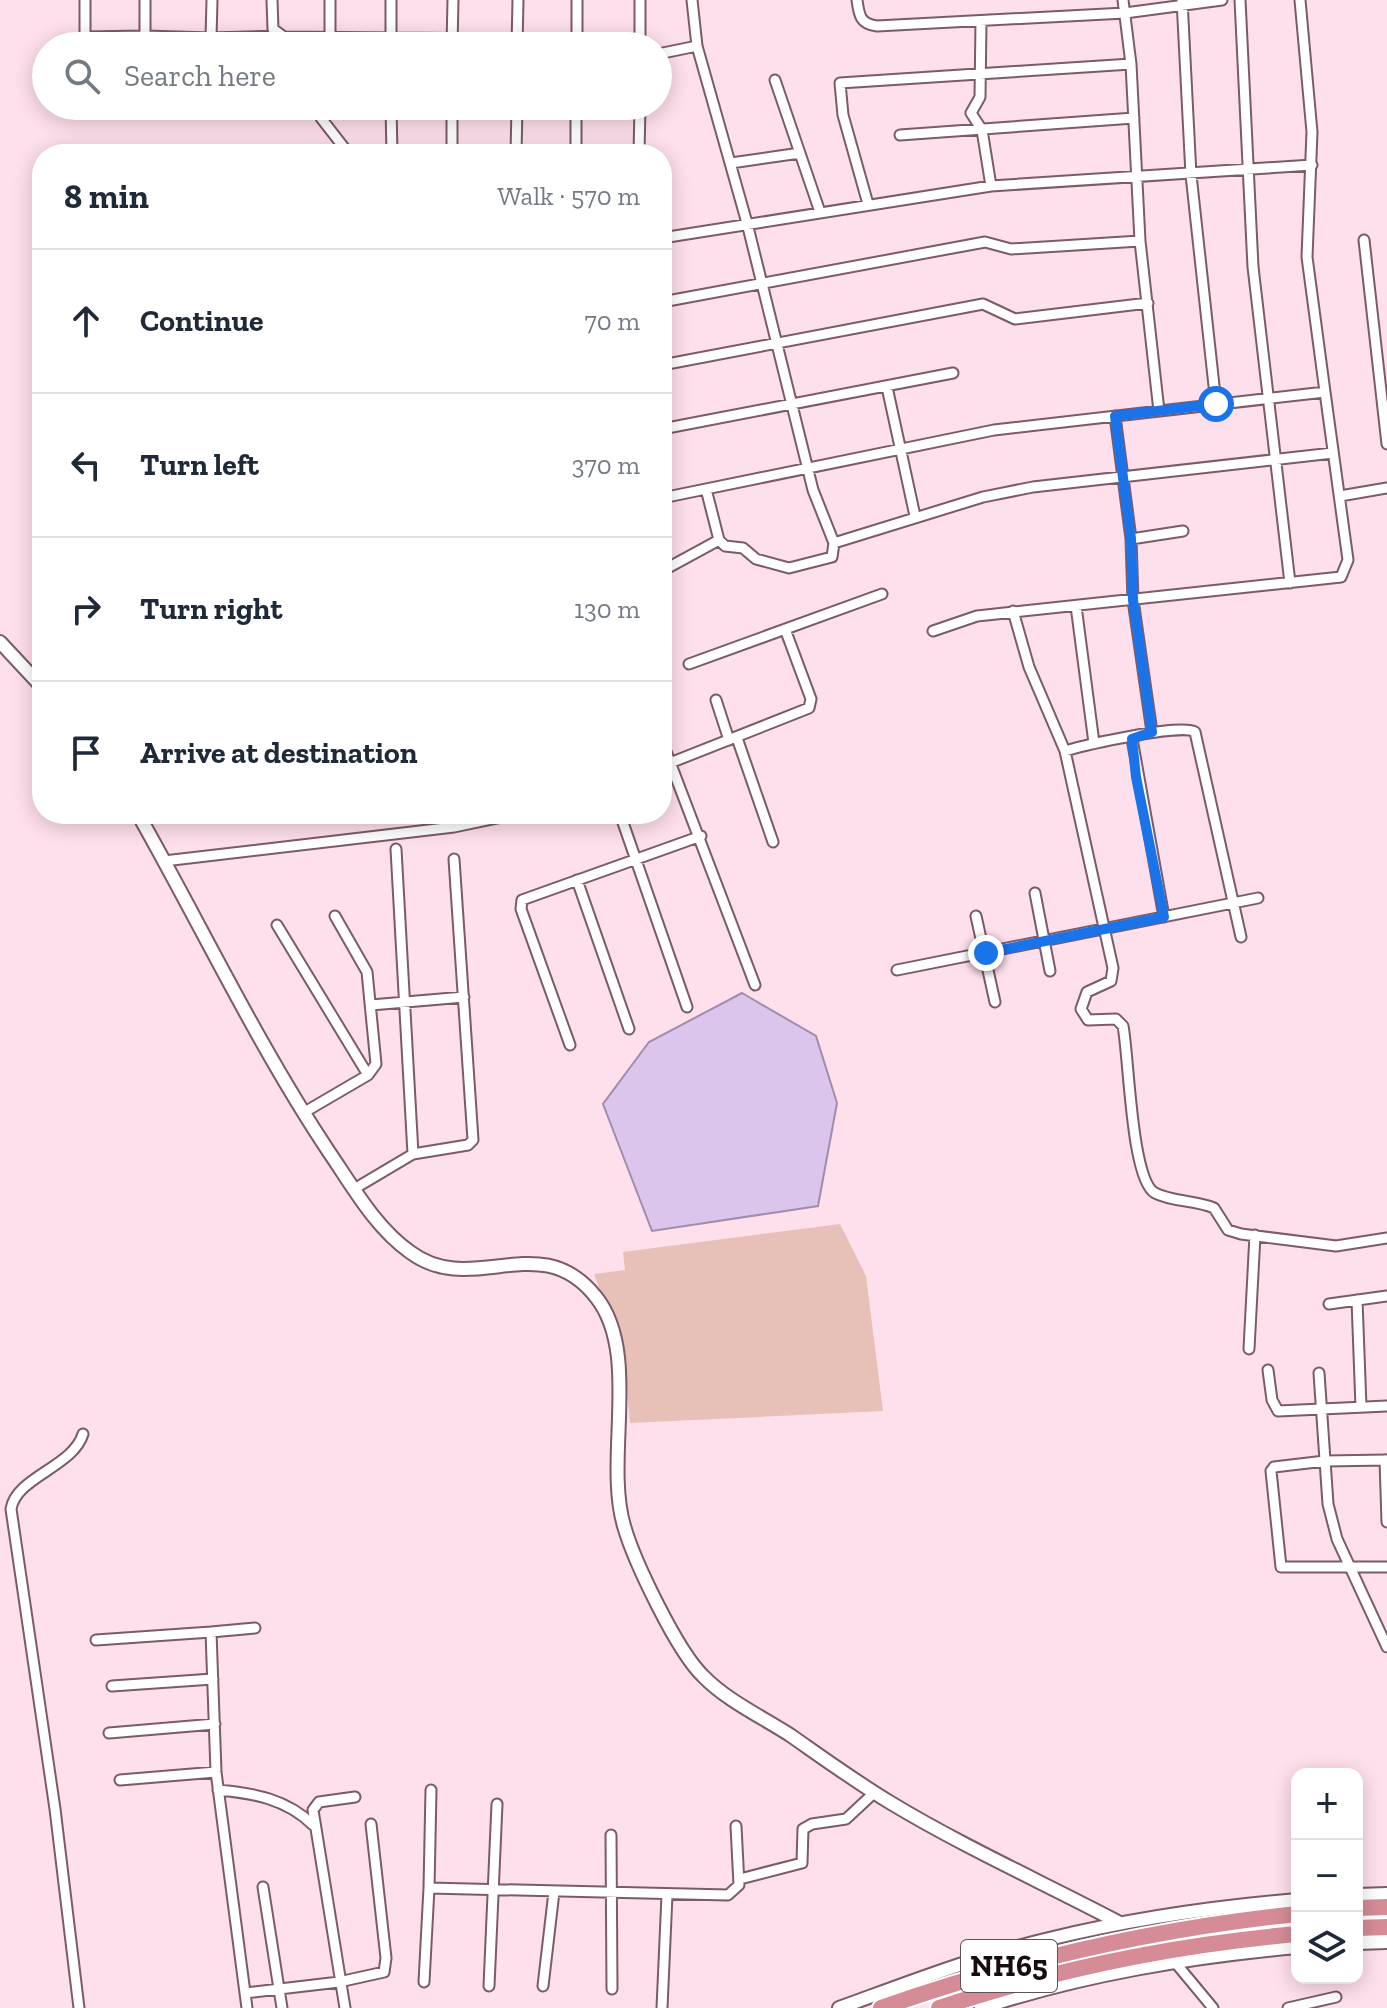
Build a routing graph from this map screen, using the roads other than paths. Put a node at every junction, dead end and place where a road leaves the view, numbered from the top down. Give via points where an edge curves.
1 (85, 0) edge
2 (145, 0) edge
3 (212, 0) edge
4 (272, 0) edge
5 (330, 0) edge
6 (391, 0) edge
7 (453, 0) edge
8 (518, 0) edge
9 (577, 0) edge
10 (640, 0) edge
11 (692, 0) edge
12 (857, 0) edge
13 (1123, 0) edge
14 (1222, 0) edge
15 (1240, 0) edge
16 (1300, 0) edge
17 (1182, 2) edge
18 (1125, 13) junction
19 (981, 21) junction
20 (85, 32) edge
21 (145, 32) edge
22 (211, 32) edge
23 (276, 32) edge
24 (330, 32) edge
25 (391, 32) edge
26 (452, 32) edge
27 (518, 32) edge
28 (577, 32) edge
29 (640, 32) edge
30 (697, 46) junction
31 (672, 51) edge
32 (1131, 64) junction
33 (982, 75) junction
34 (775, 80) dead end
35 (1134, 118) junction
36 (323, 120) edge
37 (391, 120) edge
38 (452, 120) edge
39 (517, 120) edge
40 (576, 120) edge
41 (640, 120) edge
42 (982, 130) junction
43 (900, 135) dead end
44 (341, 144) edge
45 (392, 144) edge
46 (452, 144) edge
47 (516, 144) edge
48 (576, 144) edge
49 (639, 144) edge
50 (800, 153) junction
51 (731, 163) junction
52 (1312, 165) junction
53 (1245, 170) junction
54 (1191, 175) junction
55 (1138, 178) junction
56 (991, 186) junction
57 (868, 204) junction
58 (820, 212) junction
59 (747, 223) junction
60 (672, 236) edge
61 (1364, 240) dead end
62 (1140, 241) junction
63 (763, 284) junction
64 (672, 300) edge
65 (1148, 303) junction
66 (777, 345) junction
67 (672, 363) edge
68 (953, 373) dead end
69 (1383, 382) edge
70 (887, 387) junction
71 (1325, 392) junction
72 (1269, 397) junction
73 (1216, 404) junction
74 (792, 405) junction
75 (1159, 411) junction
76 (1115, 416) junction
77 (672, 427) edge
78 (1387, 444) edge
79 (900, 450) junction
80 (1333, 453) junction
81 (1278, 461) junction
82 (808, 468) junction
83 (1123, 478) junction
84 (1387, 488) edge
85 (706, 489) junction
86 (672, 496) edge
87 (1340, 496) junction
88 (915, 516) junction
89 (1183, 531) dead end
90 (1131, 539) junction
91 (719, 540) junction
92 (834, 543) junction
93 (672, 566) edge
94 (1290, 583) junction
95 (882, 594) dead end
96 (1133, 600) junction
97 (1076, 606) junction
98 (1013, 611) junction
99 (785, 629) junction
100 (933, 631) dead end
101 (0, 642) edge
102 (689, 664) dead end
103 (32, 676) edge
104 (716, 700) dead end
105 (1152, 732) junction
106 (733, 739) junction
107 (1132, 739) junction
108 (1094, 743) junction
109 (1065, 751) junction
110 (672, 762) edge
111 (672, 768) edge
112 (144, 824) edge
113 (440, 824) edge
114 (624, 824) edge
115 (701, 836) junction
116 (773, 842) dead end
117 (396, 849) dead end
118 (637, 858) junction
119 (454, 859) dead end
120 (164, 861) junction
121 (577, 880) junction
122 (1035, 893) dead end
123 (1258, 898) dead end
124 (1232, 904) junction
125 (335, 916) dead end
126 (976, 916) dead end
127 (1164, 917) junction
128 (277, 925) dead end
129 (1106, 931) junction
130 (1241, 937) dead end
131 (1045, 941) junction
132 (986, 953) junction
133 (897, 970) dead end
134 (1050, 971) dead end
135 (755, 985) dead end
136 (464, 997) junction
137 (405, 1001) junction
138 (995, 1002) dead end
139 (371, 1005) junction
140 (687, 1007) dead end
141 (629, 1029) dead end
142 (570, 1045) dead end
143 (368, 1075) junction
144 (303, 1113) junction
145 (413, 1154) junction
146 (354, 1189) junction
147 (1255, 1235) junction
148 (1387, 1238) edge
149 (1387, 1296) edge
150 (1357, 1300) junction
151 (1329, 1304) dead end
152 (1249, 1349) dead end
153 (1268, 1370) dead end
154 (1319, 1373) dead end
155 (1387, 1406) edge
156 (1361, 1407) junction
157 (1321, 1409) junction
158 (83, 1434) dead end
159 (1386, 1460) edge
160 (1325, 1461) junction
161 (1387, 1522) edge
162 (1387, 1567) edge
163 (1350, 1569) junction
164 (1382, 1624) edge
165 (255, 1628) dead end
166 (211, 1632) junction
167 (96, 1640) dead end
168 (1387, 1647) edge
169 (213, 1679) junction
170 (112, 1686) dead end
171 (215, 1724) junction
172 (109, 1733) dead end
173 (216, 1772) junction
174 (120, 1780) dead end
175 (218, 1790) junction
176 (431, 1790) dead end
177 (875, 1792) junction
178 (355, 1797) dead end
179 (497, 1804) dead end
180 (371, 1824) dead end
181 (313, 1825) junction
182 (736, 1826) dead end
183 (611, 1835) dead end
184 (740, 1879) junction
185 (263, 1887) dead end
186 (429, 1888) junction
187 (492, 1890) junction
188 (554, 1892) junction
189 (611, 1892) junction
190 (1387, 1894) edge
191 (667, 1895) junction
192 (1363, 1895) edge
193 (1291, 1900) edge
194 (1387, 1907) edge
195 (1363, 1908) edge
196 (1291, 1915) edge
197 (1120, 1923) junction
198 (1387, 1927) edge
199 (1363, 1928) edge
200 (1291, 1934) edge
201 (1387, 1942) edge
202 (1363, 1943) edge
203 (1291, 1948) edge
204 (1174, 1961) junction
205 (339, 1982) junction
206 (424, 1982) dead end
207 (489, 1986) dead end
208 (543, 1986) dead end
209 (279, 1989) junction
210 (612, 1989) dead end
211 (245, 1993) junction
212 (1336, 1997) dead end
213 (79, 2008) edge
214 (247, 2008) edge
215 (282, 2008) edge
216 (345, 2008) edge
217 (662, 2008) edge
218 (839, 2008) edge
219 (881, 2008) edge
220 (939, 2008) edge
221 (981, 2008) edge
222 (1213, 2008) edge
223 (1288, 2008) edge

1 - 20 street
2 - 21 street
3 - 22 street
4 - 23 street
5 - 24 street
6 - 25 street
7 - 26 street
8 - 27 street
9 - 28 street
10 - 29 street
11 - 30 street
12 - 19 street via 859,17 868,25
13 - 18 street
14 - 17 street
15 - 53 street
16 - 52 street
17 - 18 street
17 - 54 street
18 - 19 street
18 - 32 street
19 - 33 street
30 - 31 street
30 - 51 street
32 - 33 street
32 - 35 street
33 - 42 street via 980,97 971,113
33 - 57 street via 840,83 843,115
34 - 50 street
35 - 42 street
35 - 55 street
36 - 44 street
37 - 45 street
38 - 46 street
39 - 47 street
40 - 48 street
41 - 49 street
42 - 43 street
42 - 56 street
50 - 51 street
50 - 58 street
51 - 59 street
52 - 53 street
52 - 71 street via 1307,257
53 - 54 street
53 - 72 street
54 - 55 street
54 - 73 street
55 - 56 street
55 - 62 street
56 - 57 street
57 - 58 street
58 - 59 street
59 - 60 street
59 - 63 street
61 - 69 street
62 - 63 street via 1011,249 985,242
62 - 65 street
63 - 64 street
63 - 66 street
65 - 66 street via 1015,319 983,304
65 - 75 street
66 - 67 street
66 - 74 street
68 - 70 street
69 - 78 street
70 - 74 street
70 - 79 street
71 - 72 street
71 - 80 street
72 - 73 street
72 - 81 street
73 - 75 street
74 - 77 street
74 - 82 street
75 - 76 street
76 - 79 street via 994,430
76 - 83 street
79 - 82 street
79 - 88 street
80 - 81 street
80 - 87 street
81 - 83 street
81 - 94 street
82 - 85 street
82 - 92 street
83 - 88 street via 1033,487
83 - 90 street
84 - 87 street
85 - 86 street
85 - 91 street
87 - 94 street via 1346,572 1333,581
88 - 92 street
89 - 90 street
90 - 96 street
91 - 92 street via 789,568 832,557
91 - 93 street
94 - 96 street
95 - 99 street
96 - 97 street
96 - 105 street
97 - 98 street
97 - 108 street
98 - 100 street
98 - 109 street via 1029,667
99 - 102 street
99 - 106 street via 811,704 805,712
101 - 103 street
104 - 106 street
105 - 107 street
105 - 124 street via 1195,732
106 - 110 street
106 - 116 street
107 - 108 street
107 - 127 street
108 - 109 street
109 - 129 street
111 - 115 street
112 - 120 street
113 - 120 street
114 - 118 street
115 - 118 street
115 - 135 street
117 - 137 street
118 - 121 street
118 - 140 street
119 - 136 street
120 - 144 street
121 - 141 street
121 - 142 street via 520,905
122 - 131 street
123 - 124 street
124 - 127 street
124 - 130 street
125 - 139 street via 364,965
126 - 132 street
127 - 129 street
128 - 143 street
129 - 131 street
129 - 147 street via 1113,976 1087,992 1081,1009 1088,1020 1116,1019 1123,1026 1146,1184 1157,1194 1214,1208 1228,1230
131 - 132 street
131 - 134 street
132 - 133 street
132 - 138 street
136 - 137 street
136 - 145 street via 473,1140
137 - 139 street
137 - 145 street
139 - 143 street via 376,1055
143 - 144 street
144 - 146 street
145 - 146 street
146 - 177 street via 386,1232 428,1264 467,1271 547,1264 570,1273 596,1296 611,1325 618,1365 615,1476 624,1527 677,1642 703,1678
147 - 148 street via 1336,1246
147 - 152 street
149 - 150 street
150 - 151 street
150 - 156 street
153 - 157 street via 1278,1411
154 - 157 street
155 - 156 street
156 - 157 street
157 - 160 street
158 - 213 street via 74,1451 15,1497 11,1509
159 - 160 street
159 - 161 street
160 - 163 street via 1328,1504
160 - 163 street via 1272,1468 1277,1563 1287,1569
162 - 163 street
163 - 164 street
164 - 168 street
165 - 166 street
166 - 167 street
166 - 169 street
169 - 170 street
169 - 171 street
171 - 172 street
171 - 173 street
173 - 174 street
173 - 175 street
175 - 181 street via 275,1800
175 - 211 street
176 - 186 street
177 - 184 street via 846,1819 803,1829 802,1863
177 - 197 street
178 - 181 street via 319,1802
179 - 187 street
180 - 205 street via 386,1966 379,1975
181 - 205 street
182 - 184 street
183 - 189 street
184 - 191 street via 728,1895
185 - 209 street
186 - 187 street
186 - 206 street
187 - 188 street
187 - 207 street
188 - 189 street
188 - 208 street
189 - 191 street
189 - 210 street
190 - 192 street
191 - 217 street
193 - 197 street
194 - 195 highway
196 - 219 highway, NH65 via 1156,1932 1058,1953
197 - 218 street via 953,1967
198 - 199 highway
200 - 220 highway, NH65 via 1232,1939 1082,1966
201 - 202 street
203 - 204 street
204 - 221 street via 1104,1973
204 - 222 street
205 - 209 street
205 - 216 street
209 - 211 street
209 - 215 street
211 - 214 street
212 - 223 street

